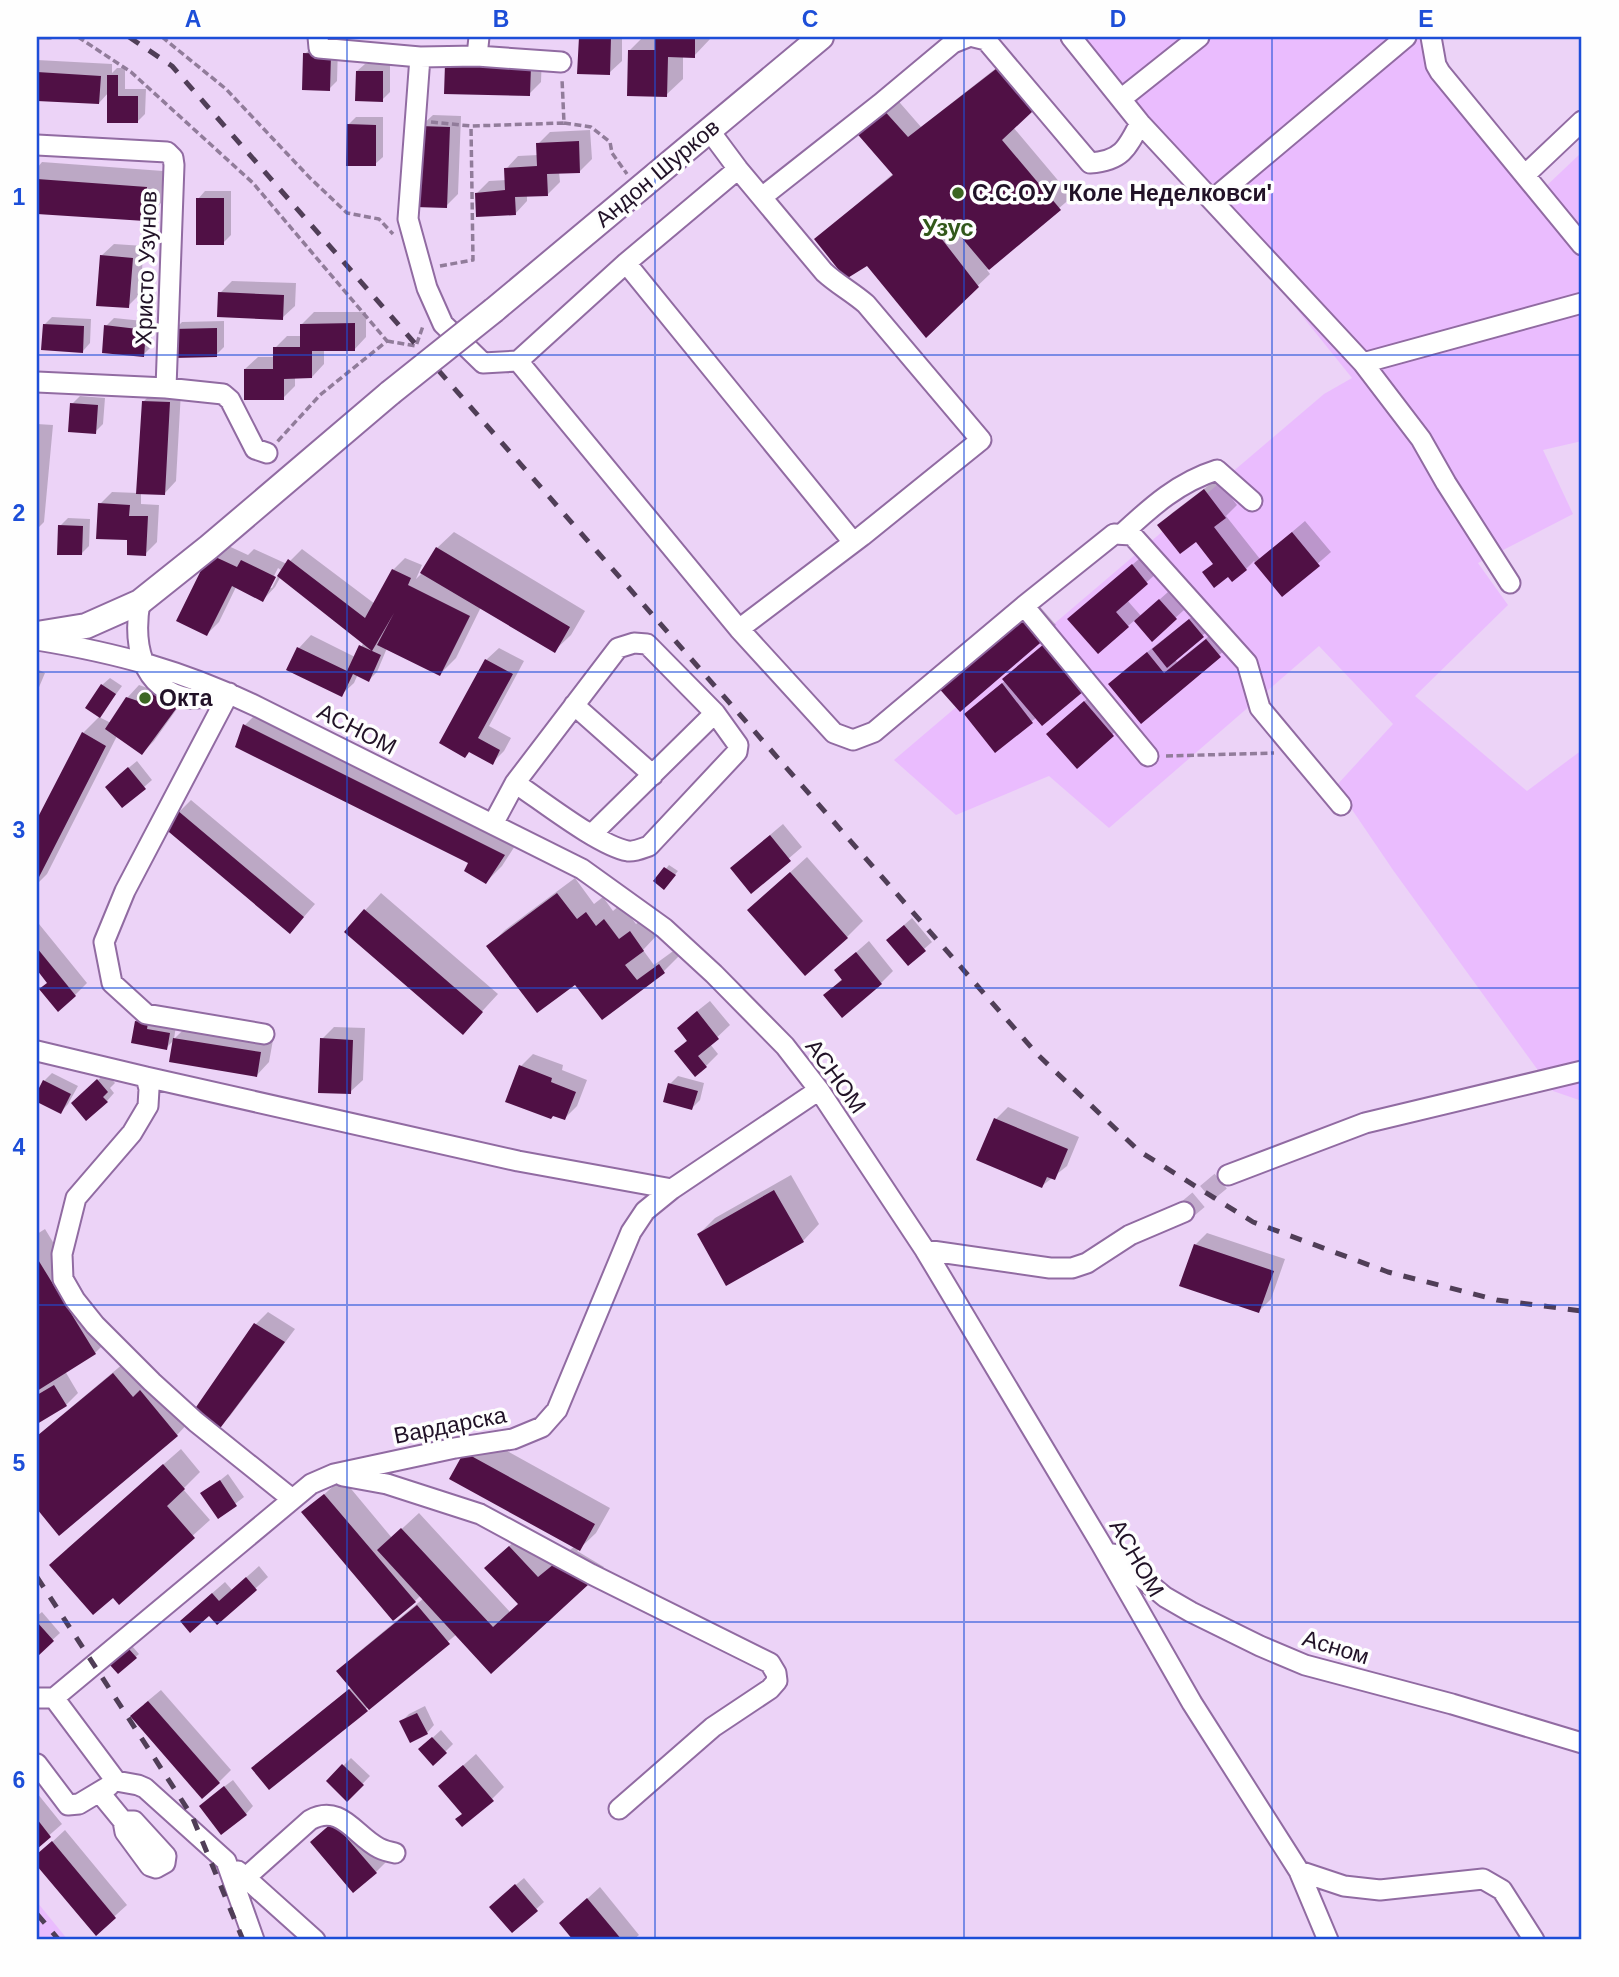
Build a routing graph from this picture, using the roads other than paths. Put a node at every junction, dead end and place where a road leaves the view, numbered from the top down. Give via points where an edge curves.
1 (318, 37) edge
2 (820, 37) edge
3 (968, 37) edge
4 (974, 37) edge
5 (1071, 37) edge
6 (1199, 37) edge
7 (1406, 37) edge
8 (1431, 37) edge
9 (394, 45) edge
10 (478, 46) edge
11 (420, 57) junction
12 (561, 62) road end
13 (1121, 99) junction
14 (1582, 121) edge
15 (1140, 123) junction
16 (709, 130) junction
17 (37, 145) edge
18 (738, 169) junction
19 (1525, 175) junction
20 (762, 197) junction
21 (1212, 200) junction
22 (1582, 245) edge
23 (626, 263) junction
24 (1582, 303) edge
25 (519, 361) junction
26 (1363, 363) junction
27 (37, 382) edge
28 (166, 388) junction
29 (267, 453) road end
30 (1252, 501) dead end
31 (1124, 533) junction
32 (853, 542) junction
33 (1510, 583) dead end
34 (140, 602) junction
35 (1024, 606) junction
36 (739, 629) junction
37 (37, 635) edge
38 (37, 640) edge
39 (141, 660) junction
40 (229, 693) junction
41 (574, 705) junction
42 (715, 713) junction
43 (1148, 756) road end
44 (653, 775) junction
45 (514, 783) junction
46 (1341, 805) dead end
47 (493, 824) junction
48 (592, 834) junction
49 (264, 1034) dead end
50 (37, 1051) edge
51 (1582, 1071) edge
52 (146, 1077) junction
53 (819, 1090) junction
54 (1228, 1175) tunnel mouth
55 (671, 1189) junction
56 (1184, 1212) tunnel mouth
57 (925, 1250) junction
58 (334, 1474) junction
59 (292, 1499) junction
60 (1101, 1544) junction
61 (45, 1698) edge
62 (1582, 1743) edge
63 (37, 1764) edge
64 (116, 1781) junction
65 (100, 1793) junction
66 (619, 1808) dead end
67 (123, 1821) dead end
68 (395, 1853) dead end
69 (226, 1861) junction
70 (1299, 1871) junction
71 (246, 1878) junction
72 (254, 1940) edge
73 (315, 1940) edge
74 (1328, 1940) edge
75 (1534, 1940) edge

1 - 9 street via 319,48
2 - 16 main road, Андон Шурков
3 - 20 street via 953,43
4 - 15 street via 986,40 1090,163 1120,155
5 - 13 street
6 - 13 street
7 - 21 street
8 - 19 street via 1440,72
9 - 11 street
10 - 11 street
10 - 12 street
11 - 25 street via 408,219 432,302 443,324 482,363
13 - 15 street
14 - 19 street
15 - 21 street
16 - 18 street
16 - 34 main road, Андон Шурков, bridge
17 - 28 street, Христо Узунов via 167,152 173,158
18 - 20 street
18 - 23 street
19 - 22 street
20 - 32 street via 824,272 866,304 981,440
21 - 26 street
23 - 25 street
23 - 32 street
24 - 26 street
25 - 36 street
26 - 33 street via 1420,439
27 - 28 street
28 - 29 street via 223,394 255,449
30 - 31 street via 1217,470 1194,477 1157,501
31 - 35 street via 1114,534
31 - 46 street via 1132,535 1247,663 1260,708
32 - 36 street
34 - 37 main road, Андон Шурков via 86,626
34 - 39 street via 136,620
35 - 36 street via 874,732 853,740 834,733
35 - 43 street
38 - 39 street, АСНОМ
39 - 40 street, АСНОМ
40 - 47 street, АСНОМ
40 - 49 street via 125,891 104,942 112,983 146,1014
41 - 42 street via 618,648 634,643 647,644
41 - 44 street
41 - 45 street
42 - 44 street
42 - 48 street via 735,737 737,752 649,846 631,852
44 - 48 street
45 - 47 street
45 - 48 street
47 - 53 street, АСНОМ via 582,869 664,928 785,1046
50 - 52 street
51 - 54 street via 1365,1123
52 - 55 street via 518,1161
52 - 59 street via 148,1106 132,1133 76,1198 62,1254 63,1279 95,1325 152,1382
53 - 55 street, Вардарска
53 - 57 street, АСНОМ
55 - 58 street, Вардарска via 645,1211 631,1232 558,1410 542,1427 513,1439
56 - 57 street via 1130,1235 1072,1268
57 - 60 street, АСНОМ
58 - 59 street, Вардарска
58 - 66 street via 387,1484 480,1514 770,1663 776,1681 770,1689 713,1727
59 - 61 street, Вардарска
60 - 62 street, Асном via 1166,1597 1293,1660
60 - 70 street, АСНОМ via 1192,1703
61 - 64 street
63 - 65 street via 68,1805
64 - 65 street
64 - 69 street via 145,1788
65 - 67 street
68 - 71 street via 378,1848 338,1817 321,1814
69 - 71 street
69 - 72 street
70 - 74 street, АСНОМ
70 - 75 street via 1362,1890 1483,1879 1502,1889
71 - 73 street

